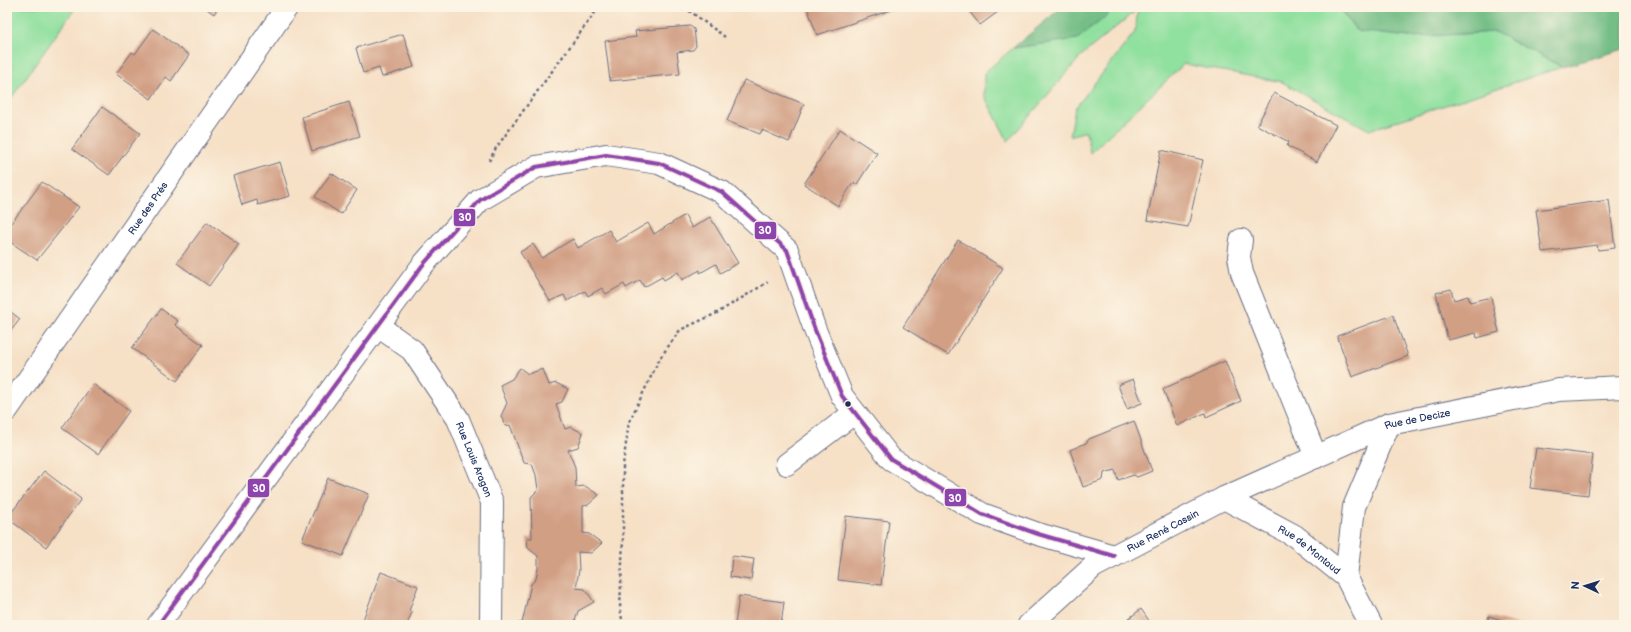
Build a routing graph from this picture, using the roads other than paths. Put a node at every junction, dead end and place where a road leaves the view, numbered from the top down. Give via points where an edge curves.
1 (287, 7) edge
2 (1241, 240) dead end
3 (378, 326) junction
4 (1624, 387) edge
5 (7, 410) edge
6 (854, 413) junction
7 (1389, 424) junction
8 (1316, 457) junction
9 (787, 464) dead end
10 (1224, 498) junction
11 (1114, 556) junction
12 (1346, 577) junction
13 (158, 625) edge
14 (491, 625) edge
15 (1029, 625) edge
16 (1371, 625) edge

1 - 5 street, Rue des Prés
2 - 8 street via 1239,257 1242,273
3 - 6 street via 422,266 480,200 499,188 536,167 606,155 658,163 722,192 787,250 814,330 842,396
3 - 13 street
3 - 14 street, Rue Louis Aragon via 412,350 458,419 492,502
4 - 7 street, Rue de Decize via 1559,390
6 - 9 street
6 - 11 street via 891,459 982,514 1038,534
7 - 8 street, Rue de Decize
7 - 12 street via 1354,507
8 - 10 street, Rue de Decize
10 - 11 street, Rue René Cassin
10 - 12 street, Rue de Montaud via 1295,536
11 - 15 street, Rue René Cassin via 1093,567
12 - 16 street, Rue de Montaud

